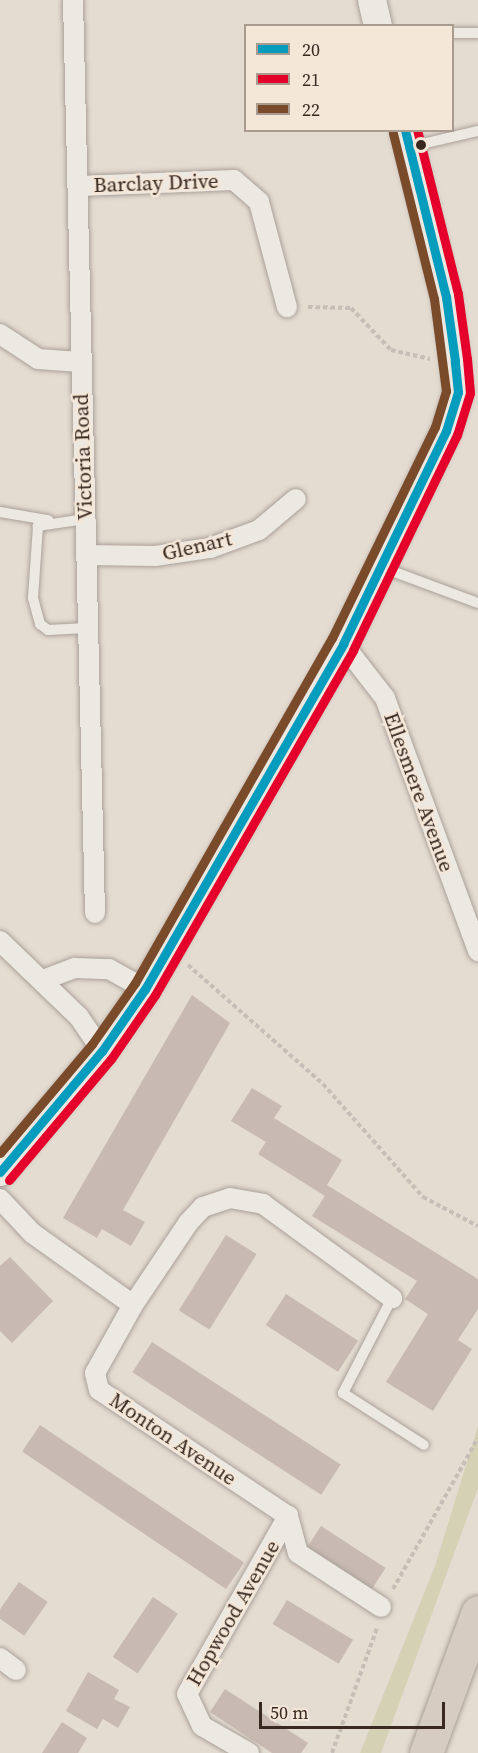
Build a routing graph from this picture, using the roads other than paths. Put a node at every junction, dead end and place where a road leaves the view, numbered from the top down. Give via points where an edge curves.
1 (73, 0) edge
2 (372, 0) edge
3 (378, 24) edge
4 (454, 33) edge
5 (478, 33) edge
6 (478, 131) edge
7 (407, 139) edge
8 (80, 186) junction
9 (287, 307) road end
10 (0, 334) edge
11 (80, 362) junction
12 (468, 388) edge
13 (296, 499) dead end
14 (0, 512) edge
15 (85, 519) junction
16 (48, 520) junction
17 (86, 555) junction
18 (381, 567) junction
19 (478, 603) edge
20 (87, 628) junction
21 (343, 644) junction
22 (95, 913) dead end
23 (0, 941) edge
24 (478, 951) edge
25 (43, 980) junction
26 (146, 989) junction
27 (102, 1051) junction
28 (0, 1172) edge
29 (0, 1198) edge
30 (392, 1298) joint
31 (132, 1305) junction
32 (424, 1445) dead end
33 (288, 1516) junction
34 (381, 1607) road end
35 (478, 1612) edge
36 (0, 1658) edge
37 (16, 1670) dead end
38 (249, 1753) edge
39 (426, 1753) edge

1 - 8 street, Victoria Road
2 - 3 main road
4 - 5 lane
6 - 7 lane
7 - 12 main road via 446,297 455,361
8 - 9 street, Barclay Drive via 234,180 259,202
8 - 11 street, Victoria Road
10 - 11 street via 38,359
11 - 15 street, Victoria Road
12 - 18 main road
13 - 17 street, Glenart via 259,530 210,548 156,556
14 - 16 lane
15 - 16 lane
15 - 17 street, Victoria Road
16 - 20 lane via 38,526 33,539 35,612 48,630
17 - 20 street, Victoria Road
18 - 19 lane
18 - 21 main road
20 - 22 street, Victoria Road
21 - 24 street, Ellesmere Avenue via 385,698
21 - 26 main road
23 - 25 street
25 - 26 street via 75,968 110,969
25 - 27 street
26 - 27 main road
27 - 28 main road
29 - 31 street via 32,1233
30 - 31 street, Monton Avenue via 263,1204 230,1198 203,1207 188,1223
30 - 32 lane via 343,1393
31 - 33 street, Monton Avenue via 95,1373 99,1390
33 - 34 street via 298,1553
33 - 38 street, Hopwood Avenue via 187,1694 202,1726
35 - 39 highway
36 - 37 street

